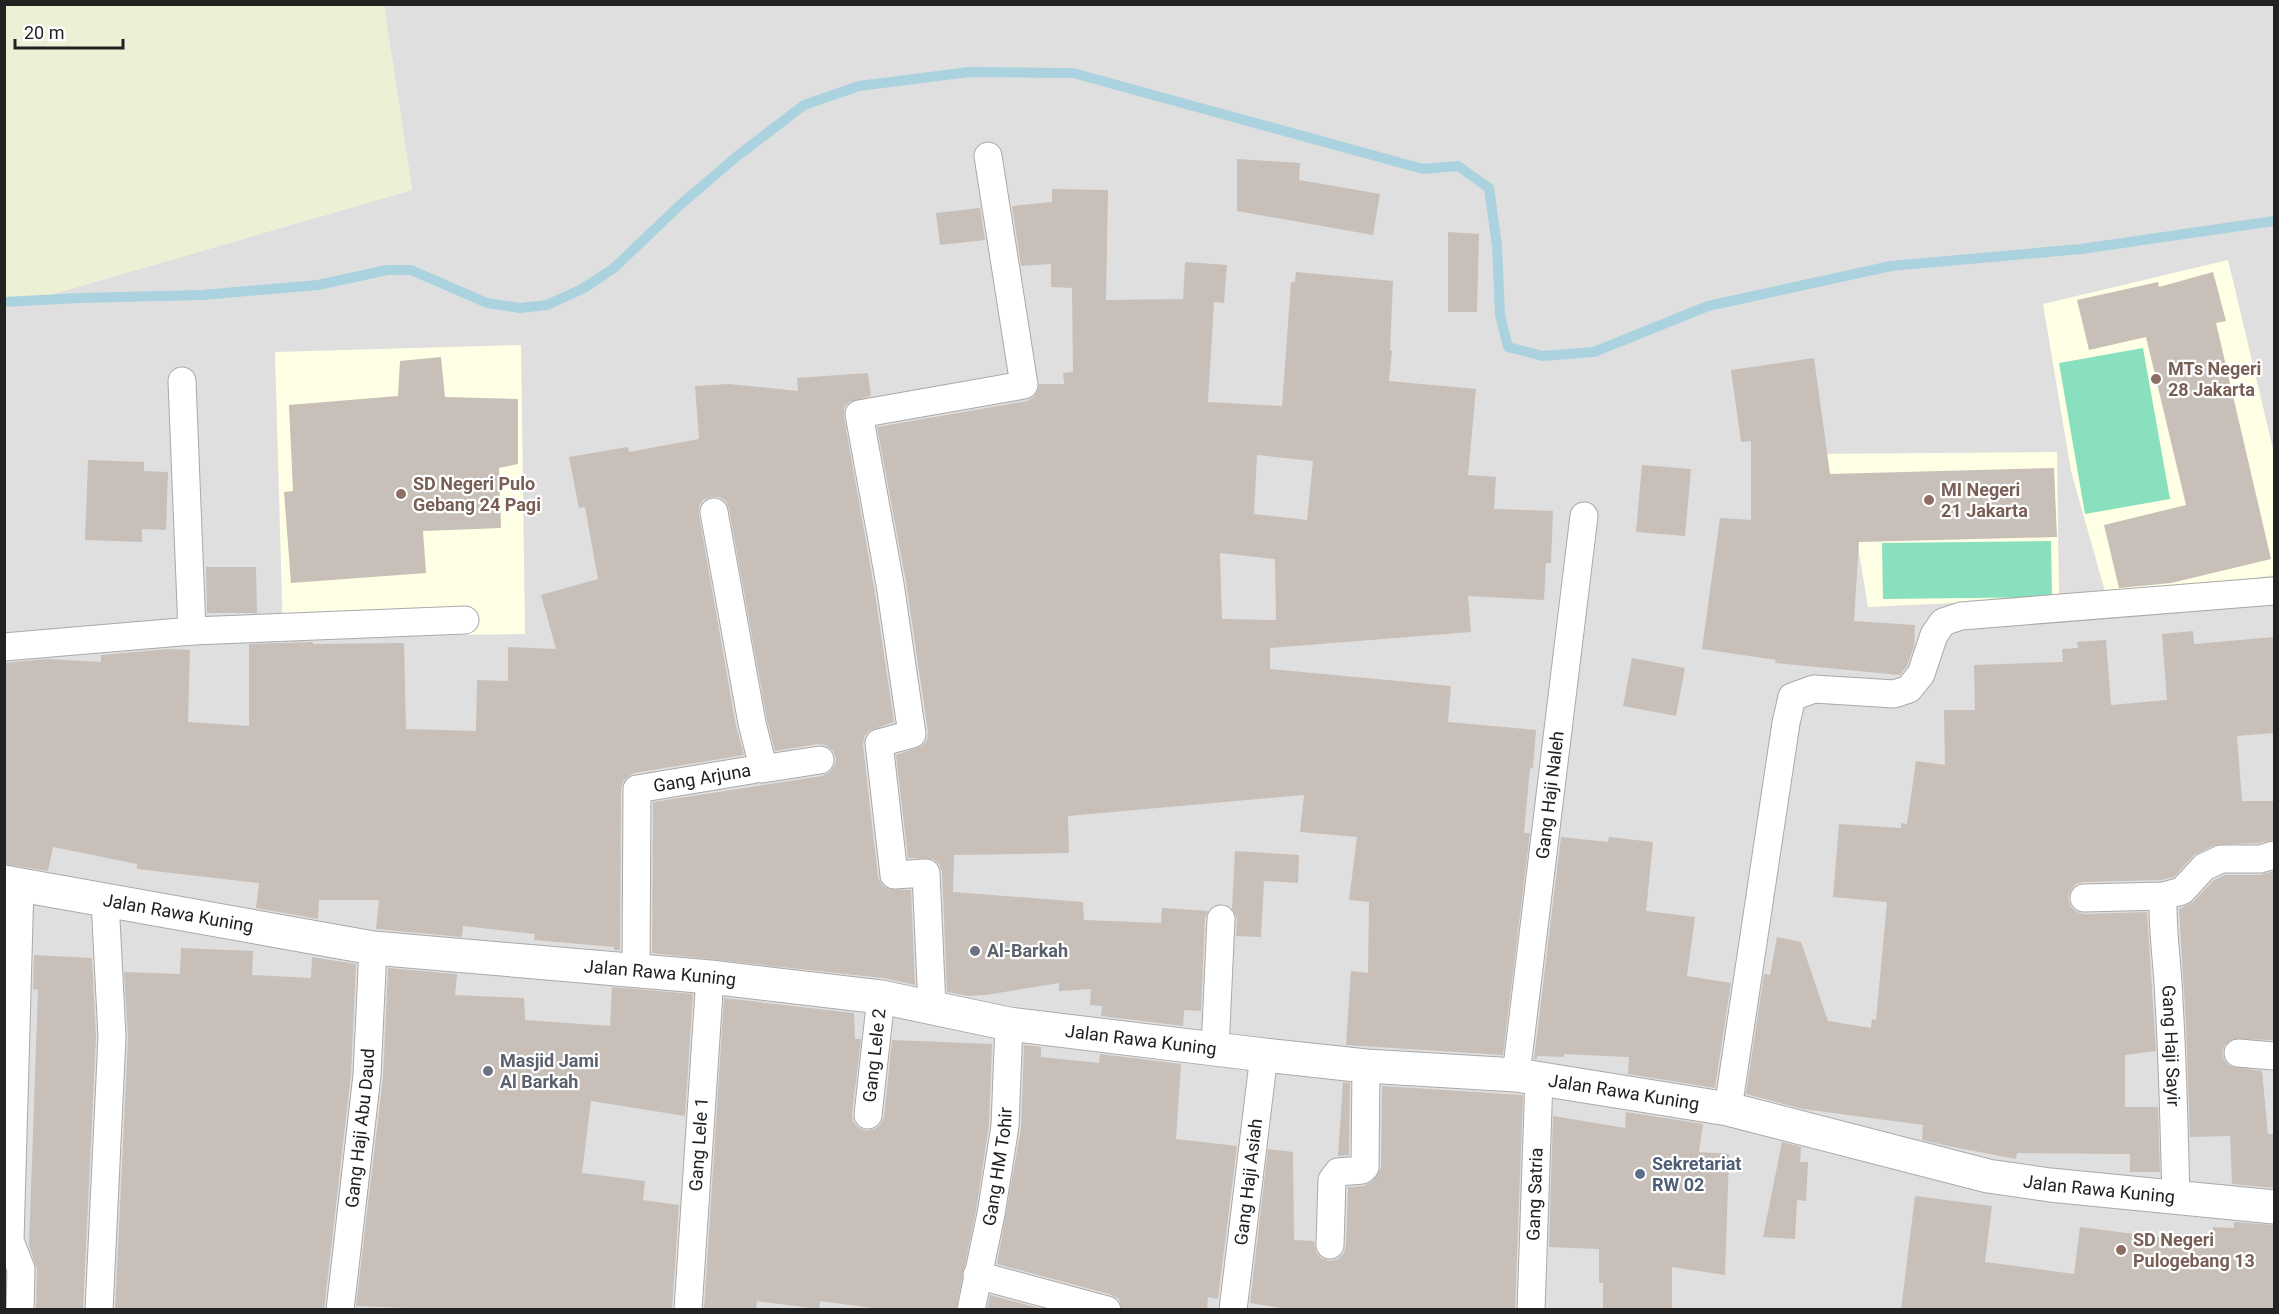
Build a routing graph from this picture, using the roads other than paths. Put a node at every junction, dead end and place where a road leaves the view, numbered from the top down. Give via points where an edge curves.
1 (988, 156) dead end
2 (182, 381) dead end
3 (714, 512) dead end
4 (1584, 516) dead end
5 (2274, 591) edge
6 (465, 620) dead end
7 (192, 630) junction
8 (4, 647) edge
9 (820, 760) dead end
10 (761, 765) junction
11 (2274, 855) edge
12 (12, 883) edge
13 (2163, 896) junction
14 (2084, 898) dead end
15 (105, 900) junction
16 (1221, 919) dead end
17 (373, 948) junction
18 (636, 971) junction
19 (710, 977) junction
20 (881, 997) junction
21 (932, 1007) junction
22 (1009, 1024) junction
23 (1215, 1050) junction
24 (2238, 1053) dead end
25 (1264, 1055) junction
26 (2274, 1056) edge
27 (1366, 1066) junction
28 (1527, 1077) junction
29 (1728, 1109) junction
30 (868, 1115) dead end
31 (2176, 1196) junction
32 (2274, 1207) edge
33 (1330, 1245) dead end
34 (977, 1275) junction
35 (20, 1310) edge
36 (99, 1310) edge
37 (340, 1310) edge
38 (688, 1310) edge
39 (971, 1310) edge
40 (1107, 1310) edge
41 (1233, 1310) edge
42 (1531, 1310) edge

1 - 21 street via 1024,385 859,414 912,734 879,743 894,875 926,873
2 - 7 street
3 - 10 street, Gang Arjuna
4 - 28 street, Gang Haji Naleh
5 - 29 street via 1960,616 1943,622 1934,635 1921,674 1909,689 1894,694 1814,689 1792,697
6 - 7 street
7 - 8 street
9 - 10 street via 771,769 762,769
10 - 18 street, Gang Arjuna via 751,770 637,789
11 - 13 street via 2221,859 2204,867 2182,891
12 - 15 street, Jalan Rawa Kuning
12 - 35 street via 10,1241 21,1269
13 - 14 street
13 - 31 street, Gang Haji Sayir
15 - 17 street, Jalan Rawa Kuning
15 - 36 street via 112,1037
16 - 23 street
17 - 18 street, Jalan Rawa Kuning
17 - 37 street, Gang Haji Abu Daud via 367,1075
18 - 19 street, Jalan Rawa Kuning
19 - 20 street, Jalan Rawa Kuning
19 - 38 street, Gang Lele 1
20 - 21 street, Jalan Rawa Kuning
20 - 30 street, Gang Lele 2
21 - 22 street, Jalan Rawa Kuning
22 - 23 street, Jalan Rawa Kuning
22 - 34 street, Gang HM Tohir via 1005,1125
23 - 25 street, Jalan Rawa Kuning
24 - 26 street
25 - 27 street, Jalan Rawa Kuning
25 - 41 street, Gang Haji Asiah
27 - 28 street, Jalan Rawa Kuning
27 - 33 street via 1365,1167 1338,1173 1332,1180
28 - 29 street, Jalan Rawa Kuning
28 - 42 street, Gang Satria
29 - 31 street, Jalan Rawa Kuning via 1988,1176 2072,1188
31 - 32 street, Jalan Rawa Kuning
34 - 39 street, Gang HM Tohir
34 - 40 street

